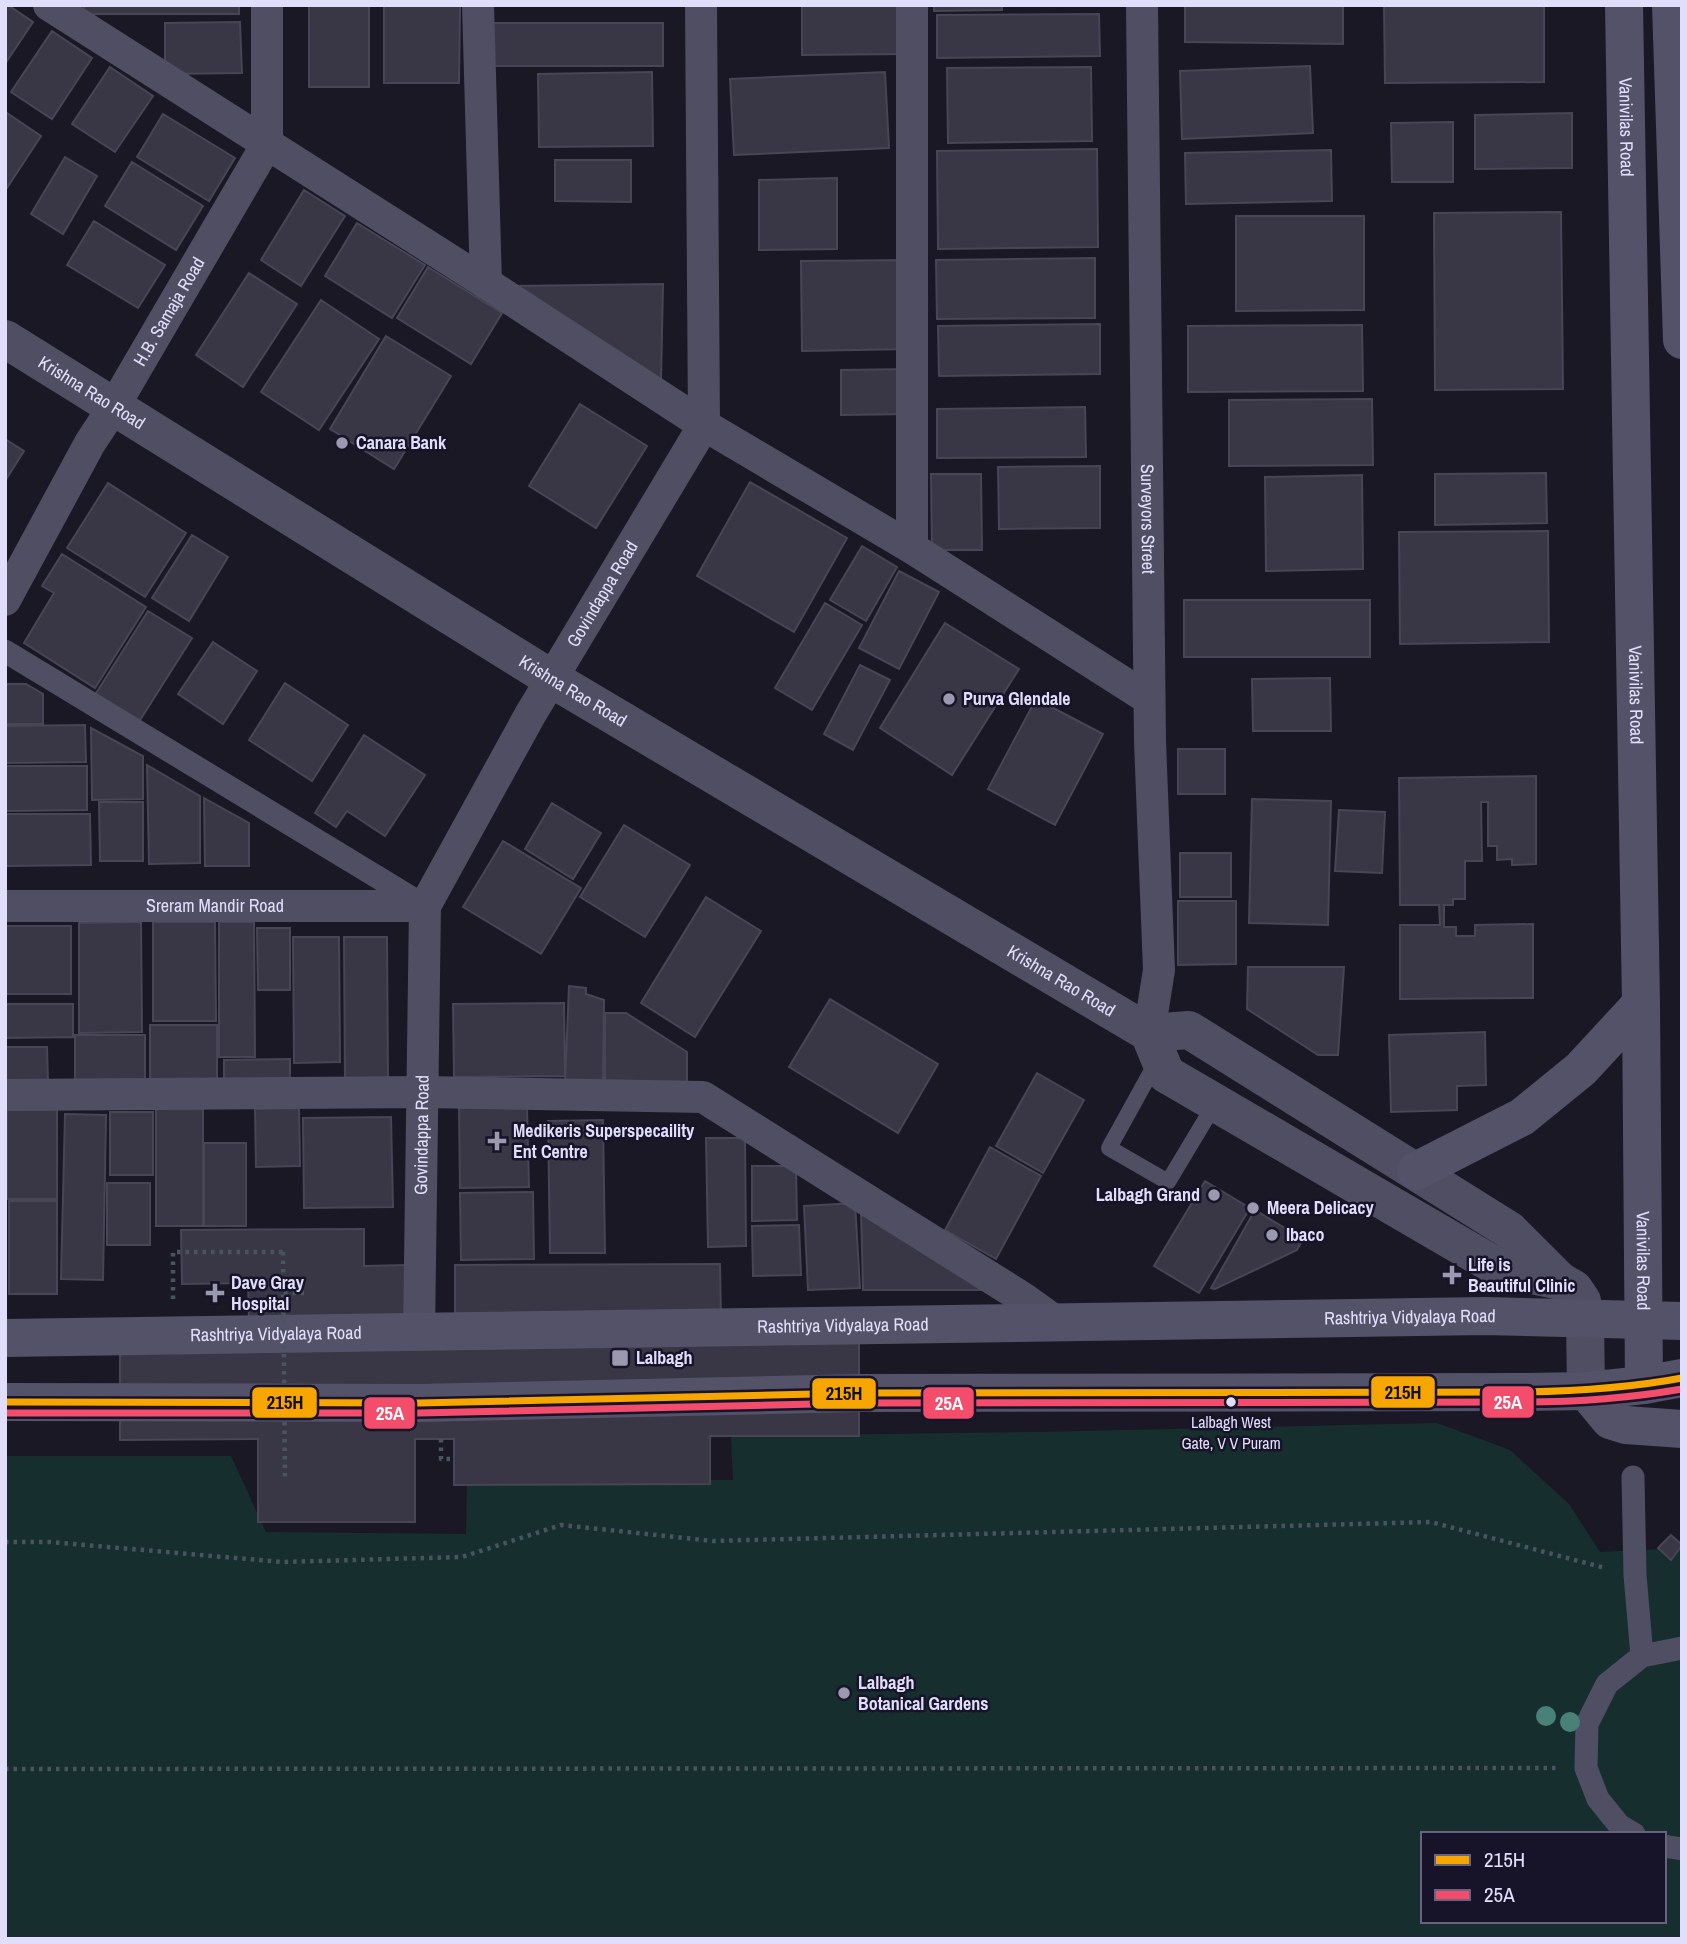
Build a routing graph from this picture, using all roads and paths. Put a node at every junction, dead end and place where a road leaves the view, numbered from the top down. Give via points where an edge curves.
1 (267, 5) edge
2 (478, 5) edge
3 (701, 5) edge
4 (912, 5) edge
5 (1142, 5) edge
6 (1624, 5) edge
7 (1671, 5) edge
8 (64, 10) edge
9 (267, 144) junction
10 (486, 283) junction
11 (5, 339) edge
12 (1682, 340) edge
13 (113, 408) junction
14 (704, 425) junction
15 (912, 548) junction
16 (5, 600) edge
17 (5, 651) edge
18 (552, 680) junction
19 (1149, 699) junction
20 (5, 906) edge
21 (425, 906) junction
22 (1641, 1004) junction
23 (1154, 1046) junction
24 (422, 1092) junction
25 (5, 1095) edge
26 (1216, 1102) junction
27 (1416, 1171) junction
28 (1560, 1281) junction
29 (173, 1307) dead end
30 (1585, 1318) junction
31 (1644, 1320) junction
32 (1055, 1321) junction
33 (1682, 1321) edge
34 (419, 1333) junction
35 (5, 1338) edge
36 (1682, 1378) edge
37 (1644, 1385) junction
38 (1586, 1391) junction
39 (5, 1402) edge
40 (441, 1427) dead end
41 (1682, 1429) edge
42 (454, 1459) dead end
43 (1633, 1478) dead end
44 (285, 1480) dead end
45 (5, 1542) edge
46 (1635, 1576) junction
47 (1682, 1648) edge
48 (1642, 1656) junction
49 (1586, 1768) junction
50 (5, 1769) edge
51 (1631, 1832) edge

1 - 9 street
2 - 10 street
3 - 14 street
4 - 15 street
5 - 19 street, Surveyors Street
6 - 22 main road, Vanivilas Road
7 - 12 main road
8 - 9 street
9 - 10 street
9 - 13 street, H.B. Samaja Road
10 - 14 street
11 - 13 street, Krishna Rao Road
13 - 16 street, H.B. Samaja Road
13 - 18 street, Krishna Rao Road
14 - 15 street
14 - 18 street, Govindappa Road
15 - 19 street
17 - 21 street
18 - 21 street, Govindappa Road
18 - 23 street, Krishna Rao Road
19 - 23 street, Surveyors Street via 1159,970
20 - 21 street, Sreram Mandir Road
21 - 24 street, Govindappa Road
22 - 27 main road via 1581,1069 1522,1117
22 - 31 main road, Vanivilas Road
23 - 26 street, Krishna Rao Road via 1166,1074
23 - 26 lane via 1109,1148 1168,1182
23 - 27 street via 1189,1030
24 - 25 street
24 - 32 street via 703,1097
24 - 34 street, Govindappa Road
26 - 28 street, Krishna Rao Road via 1499,1268
27 - 28 street via 1509,1230
28 - 30 street via 1574,1289
29 - 44 path, bridge via 173,1252 283,1252
30 - 31 main road, Rashtriya Vidyalaya Road
30 - 32 main road, Rashtriya Vidyalaya Road
30 - 38 street
31 - 33 main road, Rashtriya Vidyalaya Road
31 - 37 main road, Vanivilas Road
32 - 34 main road, Rashtriya Vidyalaya Road
34 - 35 main road, Rashtriya Vidyalaya Road
36 - 37 main road
37 - 38 main road
38 - 39 main road via 872,1393 419,1403
38 - 41 main road via 1609,1420
40 - 42 path via 441,1459
43 - 46 street
45 - 46 path via 282,1562 462,1557 561,1525 713,1541 1431,1522
46 - 48 street
47 - 48 street
48 - 49 street via 1607,1684 1587,1724
49 - 50 path
49 - 51 street via 1598,1799

